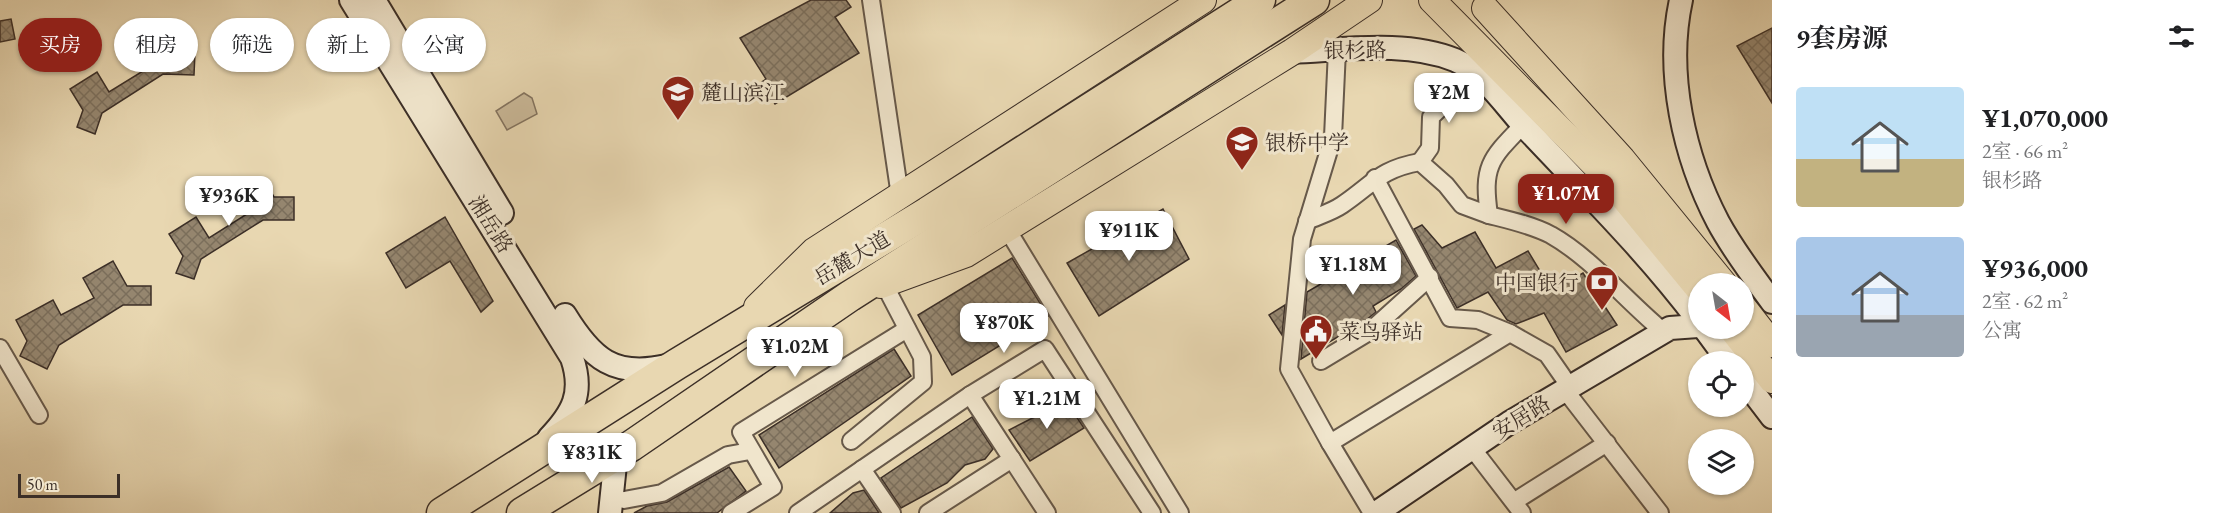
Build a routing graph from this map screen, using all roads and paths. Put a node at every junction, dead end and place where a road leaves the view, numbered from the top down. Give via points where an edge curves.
1 (351, 0) edge
2 (374, 0) edge
3 (871, 0) edge
4 (1203, 0) edge
5 (1260, 0) edge
6 (1314, 0) edge
7 (1369, 0) edge
8 (1432, 0) edge
9 (1681, 0) edge
10 (1482, 4) edge
11 (1337, 50) junction
12 (1292, 52) junction
13 (1479, 77) junction
14 (1523, 124) junction
15 (1420, 162) junction
16 (1375, 178) junction
17 (900, 196) junction
18 (1489, 215) junction
19 (1307, 221) junction
20 (936, 224) junction
21 (1007, 229) junction
22 (1715, 273) edge
23 (1430, 277) junction
24 (884, 284) junction
25 (1687, 291) edge
26 (850, 296) junction
27 (1772, 302) edge
28 (1754, 321) edge
29 (1688, 327) edge
30 (736, 328) junction
31 (907, 328) junction
32 (1667, 330) junction
33 (1510, 333) junction
34 (1740, 339) edge
35 (1772, 344) edge
36 (0, 348) edge
37 (1321, 361) dead end
38 (677, 364) junction
39 (1772, 380) edge
40 (1567, 389) junction
41 (1754, 393) edge
42 (970, 395) junction
43 (39, 415) dead end
44 (1772, 417) edge
45 (850, 441) dead end
46 (1330, 443) junction
47 (1607, 443) junction
48 (1472, 448) junction
49 (537, 451) junction
50 (750, 451) junction
51 (616, 455) junction
52 (1012, 459) junction
53 (862, 469) junction
54 (617, 507) edge
55 (1519, 507) edge
56 (538, 510) edge
57 (442, 513) edge
58 (730, 513) edge
59 (798, 513) edge
60 (892, 513) edge
61 (928, 513) edge
62 (1047, 513) edge
63 (1152, 513) edge
64 (1180, 513) edge
65 (1374, 513) edge
66 (1660, 513) edge

1 - 49 main road, 湘岳路 via 572,358 579,377 574,405
2 - 38 main road, 湘岳路 via 580,340 599,357 625,370 641,372
3 - 17 street
4 - 17 main road
5 - 20 highway, 岳麓大道
6 - 20 highway, 岳麓大道
7 - 12 main road
8 - 25 main road, 银杉路 via 1605,174 1681,266
9 - 27 main road via 1677,69 1681,121 1718,222
10 - 22 main road via 1622,159
11 - 12 main road, 银杉路
11 - 13 main road, 银杉路 via 1380,48 1435,53 1458,61
11 - 19 street via 1333,137
12 - 21 main road
13 - 14 main road, 银杉路
13 - 15 street via 1431,117 1430,148
14 - 18 street via 1496,153 1488,173 1485,183
14 - 25 main road, 银杉路
15 - 16 street via 1398,166
15 - 18 street via 1462,205
16 - 19 street via 1341,206
16 - 23 street
17 - 30 main road via 814,251
18 - 32 street via 1551,235 1603,276 1632,306
19 - 46 street via 1289,369
20 - 26 highway, 岳麓大道
20 - 30 highway, 岳麓大道
21 - 24 main road via 966,254
21 - 64 street
23 - 33 street via 1450,318 1478,320
23 - 37 street via 1369,332
24 - 26 main road
24 - 31 street
25 - 32 main road
26 - 51 highway, 岳麓大道
28 - 35 main road
29 - 32 main road
30 - 38 highway, 岳麓大道
31 - 45 street via 922,357 923,382
31 - 50 street via 741,432
32 - 40 main road, 安居路
33 - 40 street via 1547,354
33 - 46 street
34 - 39 main road
36 - 43 street
38 - 49 highway, 岳麓大道
40 - 47 street
40 - 48 main road, 安居路
41 - 44 main road
42 - 52 street
42 - 53 street
42 - 63 street via 1045,349
46 - 65 street
47 - 55 street
47 - 66 street
48 - 55 street
48 - 65 main road, 安居路
49 - 57 highway, 岳麓大道
50 - 54 street via 728,455 663,493
50 - 58 street via 773,487
51 - 54 main road
51 - 56 highway, 岳麓大道
52 - 61 street
52 - 62 street
53 - 59 street
53 - 60 street

